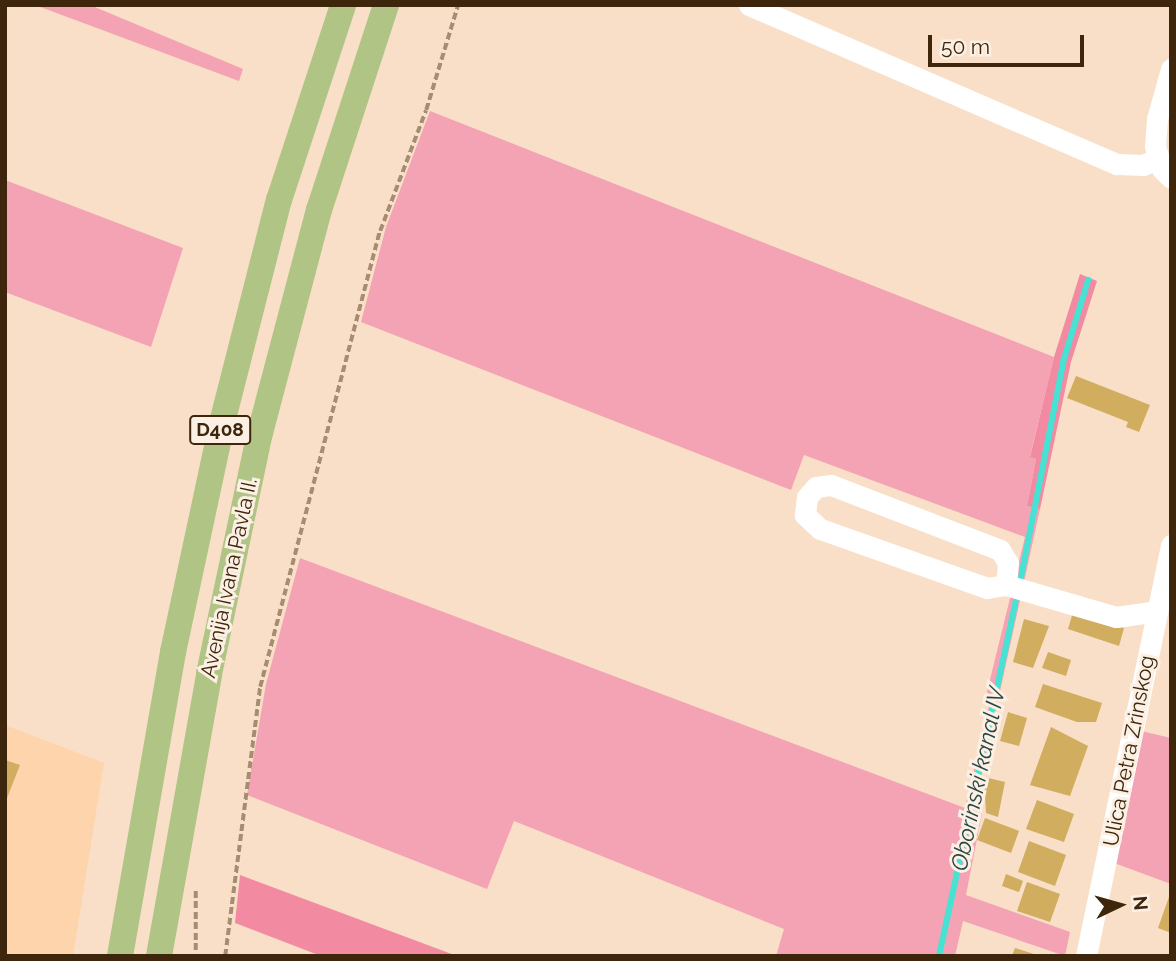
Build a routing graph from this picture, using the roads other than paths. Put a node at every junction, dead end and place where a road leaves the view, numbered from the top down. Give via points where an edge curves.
1 (343, 5) edge
2 (386, 5) edge
3 (749, 5) edge
4 (1171, 69) edge
5 (1157, 159) junction
6 (1171, 178) edge
7 (1171, 545) edge
8 (1006, 585) junction
9 (1157, 611) junction
10 (120, 956) edge
11 (159, 956) edge
12 (1086, 956) edge

1 - 10 main road, Avenija Ivana Pavla II. / D408 via 279,200 223,419 173,652
2 - 11 main road, Avenija Ivana Pavla II. / D408 via 319,210 260,433 209,674
3 - 5 street via 1117,164 1143,165
4 - 5 street via 1157,119
5 - 6 street
7 - 9 street, Ulica Petra Zrinskog
8 - 8 street via 987,588 820,529 805,515 807,497 816,487 831,485 1000,550 1008,563
8 - 9 street via 1116,617
9 - 12 street, Ulica Petra Zrinskog

